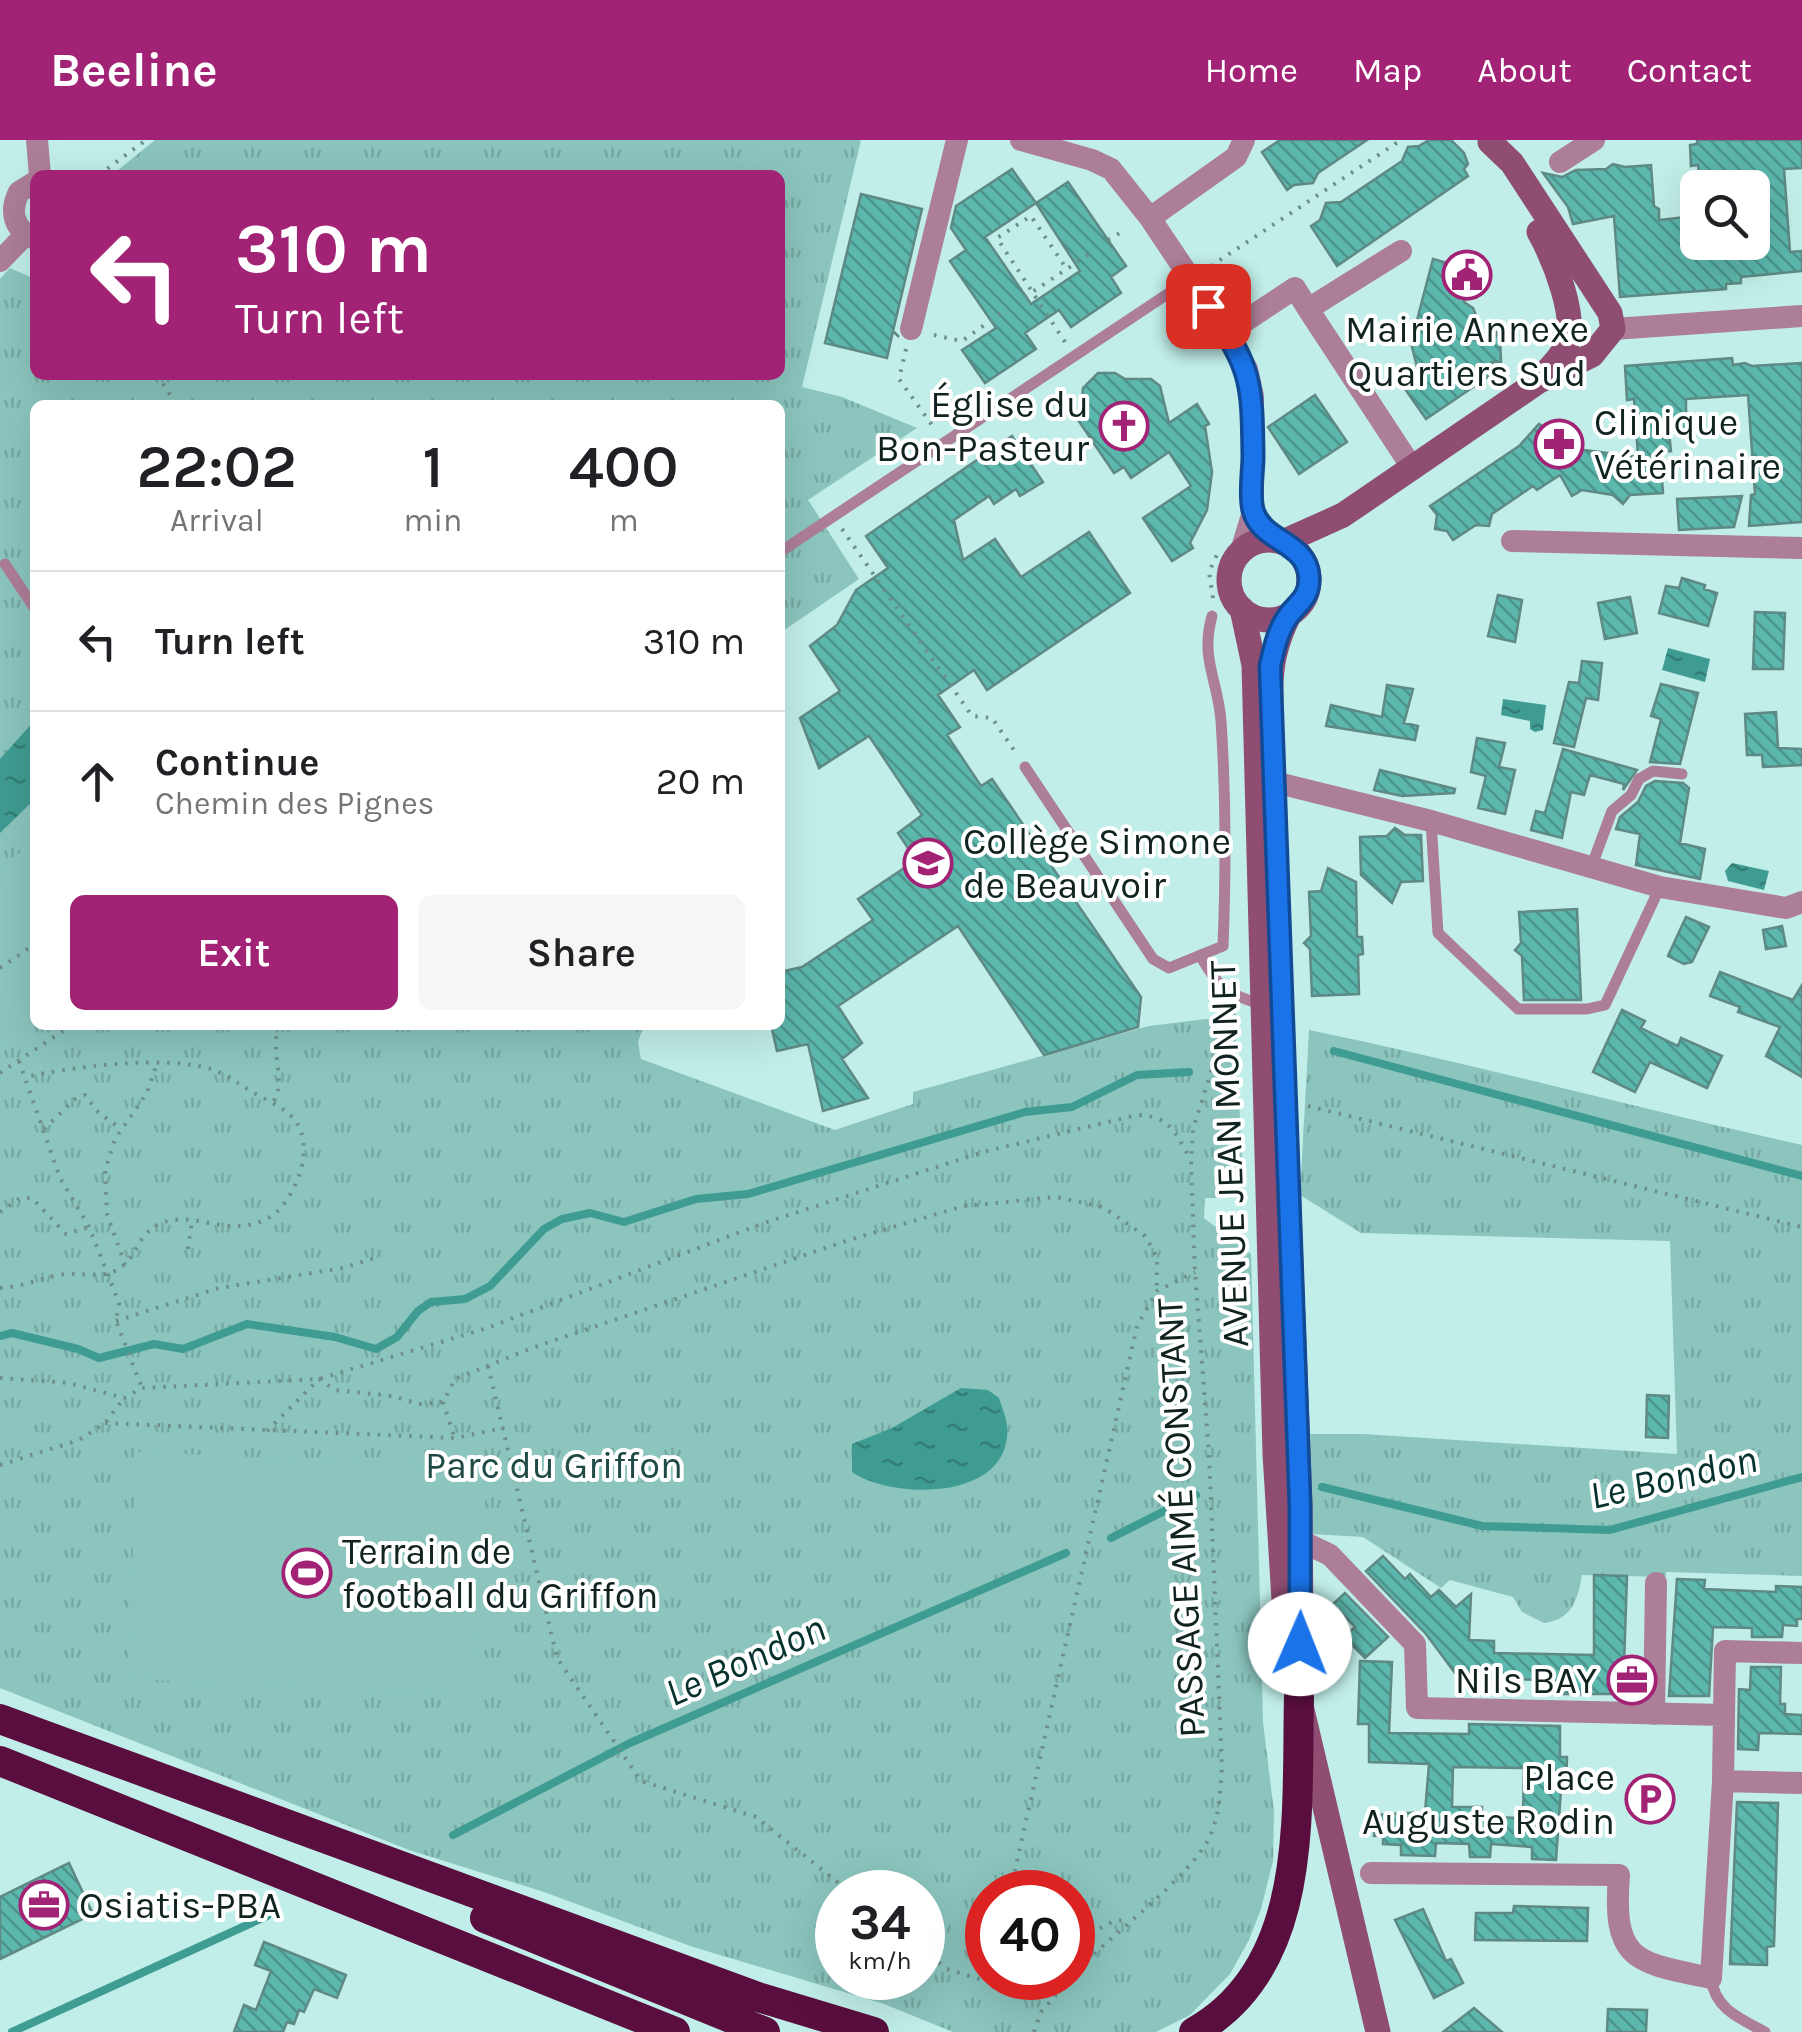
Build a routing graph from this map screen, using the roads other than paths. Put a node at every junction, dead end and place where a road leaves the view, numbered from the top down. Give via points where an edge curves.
1 (38, 140) edge
2 (957, 140) edge
3 (1020, 140) edge
4 (1594, 140) edge
5 (1489, 141) edge
6 (1235, 146) edge
7 (1560, 162) dead end
8 (40, 170) edge
9 (30, 185) edge
10 (7, 202) edge
11 (1150, 218) junction
12 (30, 237) edge
13 (1401, 251) dead end
14 (1553, 258) junction
15 (0, 260) edge
16 (1190, 279) junction
17 (1308, 310) junction
18 (1802, 316) edge
19 (911, 329) road end
20 (1613, 329) junction
21 (1227, 333) junction
22 (1567, 346) junction
23 (1539, 382) junction
24 (1413, 469) junction
25 (1253, 512) junction
26 (1343, 515) junction
27 (1279, 541) junction
28 (1512, 541) dead end
29 (1802, 548) edge
30 (785, 549) edge
31 (1241, 551) junction
32 (5, 564) dead end
33 (1308, 569) junction
34 (30, 602) edge
35 (1242, 609) junction
36 (1289, 615) junction
37 (1212, 616) dead end
38 (1025, 767) road end
39 (1682, 774) dead end
40 (1264, 780) junction
41 (1431, 820) junction
42 (1592, 865) junction
43 (1660, 888) junction
44 (1794, 905) edge
45 (1200, 955) junction
46 (1249, 1004) junction
47 (1274, 1056) junction
48 (1289, 1505) junction
49 (1301, 1541) junction
50 (1656, 1583) dead end
51 (1802, 1653) edge
52 (1299, 1697) junction
53 (1654, 1714) junction
54 (1724, 1715) junction
55 (0, 1719) edge
56 (0, 1760) edge
57 (1724, 1781) junction
58 (1802, 1783) edge
59 (1371, 1873) dead end
60 (297, 1880) junction
61 (1712, 1978) junction
62 (632, 2032) edge
63 (675, 2032) edge
64 (765, 2032) edge
65 (874, 2032) edge
66 (1194, 2032) edge
67 (1378, 2032) edge
68 (1764, 2032) edge

1 - 8 street
2 - 19 street
3 - 11 street via 1110,169
4 - 7 street
5 - 14 street
5 - 20 street via 1512,163 1610,313
6 - 11 street
9 - 10 street
10 - 12 street
11 - 16 street
12 - 15 street
13 - 17 street
14 - 20 street
14 - 22 street via 1568,314
16 - 21 street
16 - 30 lane
17 - 21 street via 1295,288
17 - 24 street
18 - 20 street
20 - 22 street
20 - 23 street via 1592,354
21 - 25 street via 1253,396
22 - 23 street
23 - 24 street
24 - 26 street
25 - 27 street
25 - 31 street
26 - 27 street
26 - 33 street
27 - 31 street
27 - 33 street via 1294,548
28 - 29 street
31 - 35 street via 1230,587
32 - 34 lane
33 - 36 street via 1307,595
35 - 36 street via 1264,620
35 - 40 street, AVENUE JEAN MONNET
36 - 40 street, AVENUE JEAN MONNET via 1270,666
37 - 45 lane via 1205,640 1219,694 1224,770 1223,946
38 - 45 lane via 1153,959 1169,968
39 - 42 lane via 1654,770 1639,779 1612,811
40 - 41 street
40 - 46 street, AVENUE JEAN MONNET
40 - 47 street, AVENUE JEAN MONNET
41 - 42 street
41 - 43 lane via 1438,934 1518,1009 1605,1005
42 - 43 street
43 - 44 street
45 - 46 lane via 1215,982
46 - 47 street, AVENUE JEAN MONNET
47 - 48 street, AVENUE JEAN MONNET
48 - 49 street, AVENUE JEAN MONNET
48 - 52 street, AVENUE JEAN MONNET via 1285,1616
49 - 52 street, AVENUE JEAN MONNET
49 - 53 street via 1330,1555 1415,1644 1417,1708
50 - 53 street
51 - 54 street via 1725,1651
52 - 66 highway via 1285,1906 1250,1982
52 - 67 street, AVENUE JEAN MONNET
53 - 54 street
54 - 57 street
55 - 64 highway
55 - 65 highway via 758,1997
56 - 60 highway
57 - 58 street
57 - 61 street
59 - 61 street via 1619,1875 1616,1913 1636,1958
60 - 62 highway
60 - 63 highway
61 - 68 lane via 1714,1995

